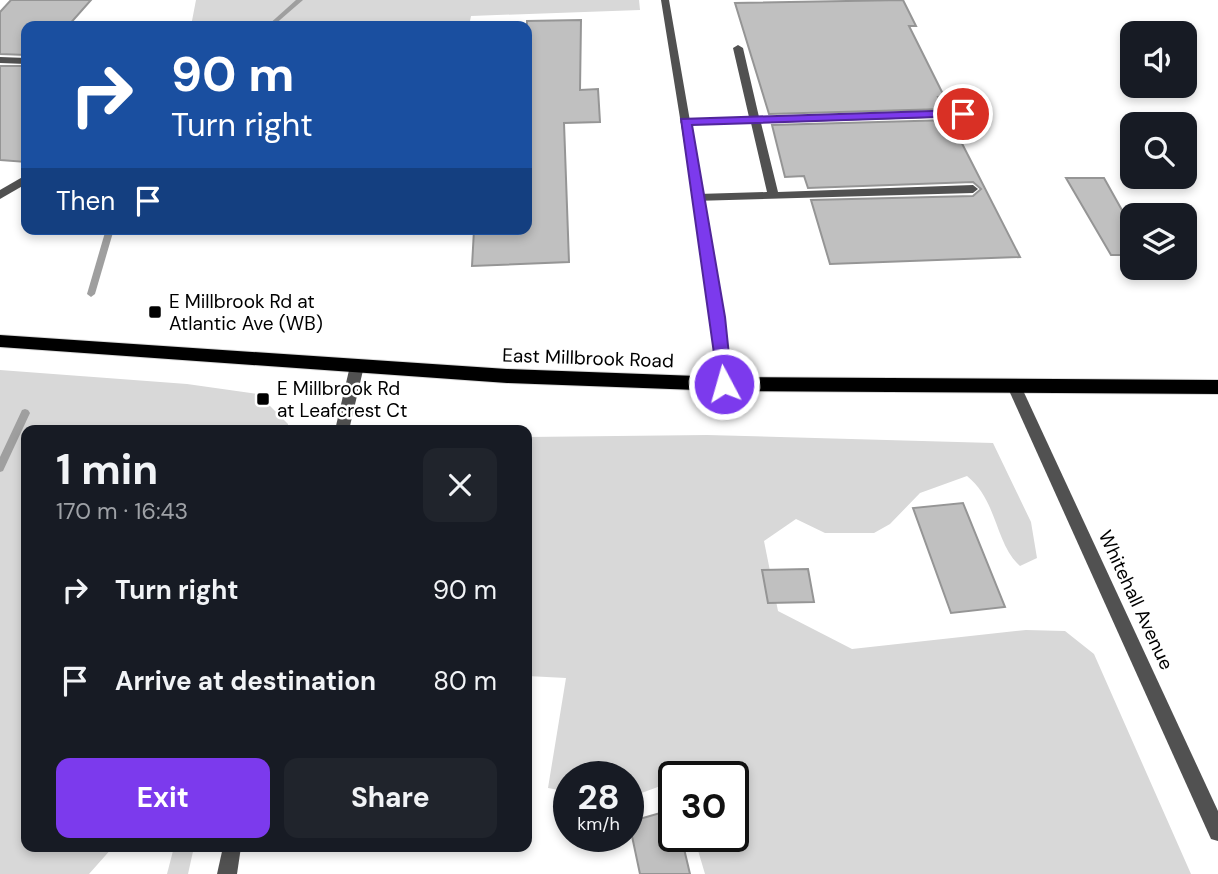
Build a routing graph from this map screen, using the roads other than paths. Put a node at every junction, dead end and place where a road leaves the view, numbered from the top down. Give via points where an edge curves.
1 (665, 0) edge
2 (738, 48) dead end
3 (0, 60) edge
4 (21, 61) edge
5 (963, 114) dead end
6 (755, 120) junction
7 (685, 122) junction
8 (21, 182) edge
9 (973, 188) dead end
10 (0, 195) edge
11 (773, 195) junction
12 (698, 198) junction
13 (0, 341) edge
14 (358, 366) junction
15 (724, 384) junction
16 (1014, 386) junction
17 (1218, 387) edge
18 (343, 425) edge
19 (1218, 832) edge
20 (231, 852) edge
21 (227, 874) edge

1 - 7 street
2 - 6 street
3 - 4 street
5 - 6 street
6 - 7 street
6 - 11 street
7 - 12 street
8 - 10 street
9 - 11 street
11 - 12 street
12 - 15 street
13 - 14 main road, East Millbrook Road
14 - 15 main road, East Millbrook Road
14 - 18 street
15 - 16 main road, East Millbrook Road
16 - 17 main road, East Millbrook Road
16 - 19 street, Whitehall Avenue
20 - 21 street

